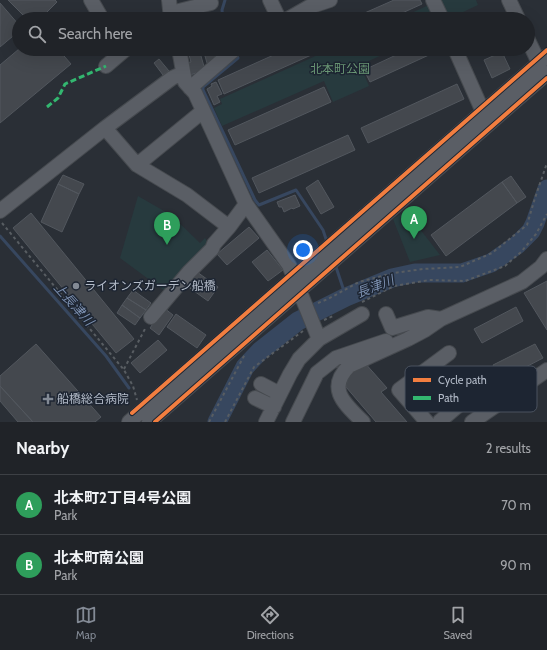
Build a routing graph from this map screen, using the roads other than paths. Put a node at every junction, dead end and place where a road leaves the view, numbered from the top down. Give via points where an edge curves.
1 (92, 0) edge
2 (270, 0) edge
3 (330, 0) edge
4 (433, 0) edge
5 (509, 0) edge
6 (211, 3) dead end
7 (307, 4) edge
8 (170, 11) edge
9 (98, 12) edge
10 (276, 12) edge
11 (297, 12) edge
12 (439, 12) edge
13 (515, 12) edge
14 (535, 50) edge
15 (115, 56) edge
16 (182, 56) edge
17 (227, 56) edge
18 (458, 56) edge
19 (544, 64) edge
20 (106, 66) dead end
21 (183, 74) junction
22 (190, 88) junction
23 (203, 111) junction
24 (488, 117) junction
25 (105, 128) junction
26 (137, 165) junction
27 (246, 204) junction
28 (0, 210) edge
29 (230, 227) junction
30 (547, 259) edge
31 (297, 284) junction
32 (362, 314) dead end
33 (386, 314) dead end
34 (151, 317) road end
35 (441, 320) junction
36 (319, 339) junction
37 (408, 339) junction
38 (449, 353) dead end
39 (299, 359) junction
40 (431, 366) edge
41 (547, 370) edge
42 (317, 373) junction
43 (537, 377) edge
44 (261, 384) dead end
45 (405, 386) edge
46 (280, 394) junction
47 (405, 397) edge
48 (255, 398) dead end
49 (274, 407) junction
50 (419, 412) edge
51 (451, 412) edge
52 (486, 412) edge
53 (134, 414) edge
54 (149, 422) edge
55 (266, 422) edge
56 (293, 422) edge
57 (362, 422) edge
58 (428, 422) edge
59 (441, 422) edge
60 (472, 422) edge

1 - 9 street
2 - 10 street
3 - 7 street
4 - 12 street
5 - 13 street
6 - 8 street
7 - 11 street
14 - 19 street
15 - 20 street
16 - 21 street
17 - 22 street
18 - 24 street
19 - 24 street
21 - 22 street
21 - 25 street via 172,78
22 - 23 street
23 - 26 street
23 - 27 street
24 - 31 street
25 - 26 street
25 - 28 street
26 - 29 street via 186,195
27 - 29 street
27 - 31 street via 289,264
29 - 34 street
30 - 35 street via 522,282
31 - 36 street
31 - 53 street
31 - 54 street
32 - 36 street
33 - 35 street via 392,328 428,317
35 - 37 street
36 - 39 street
37 - 42 street via 385,341 336,358
37 - 57 street via 349,366 343,372 339,386 343,401
38 - 40 street
39 - 42 street
39 - 46 street
41 - 43 street
42 - 56 street
44 - 46 street
45 - 47 street via 399,390
46 - 49 street
48 - 49 street
49 - 55 street
50 - 58 street
51 - 59 street
52 - 60 street

